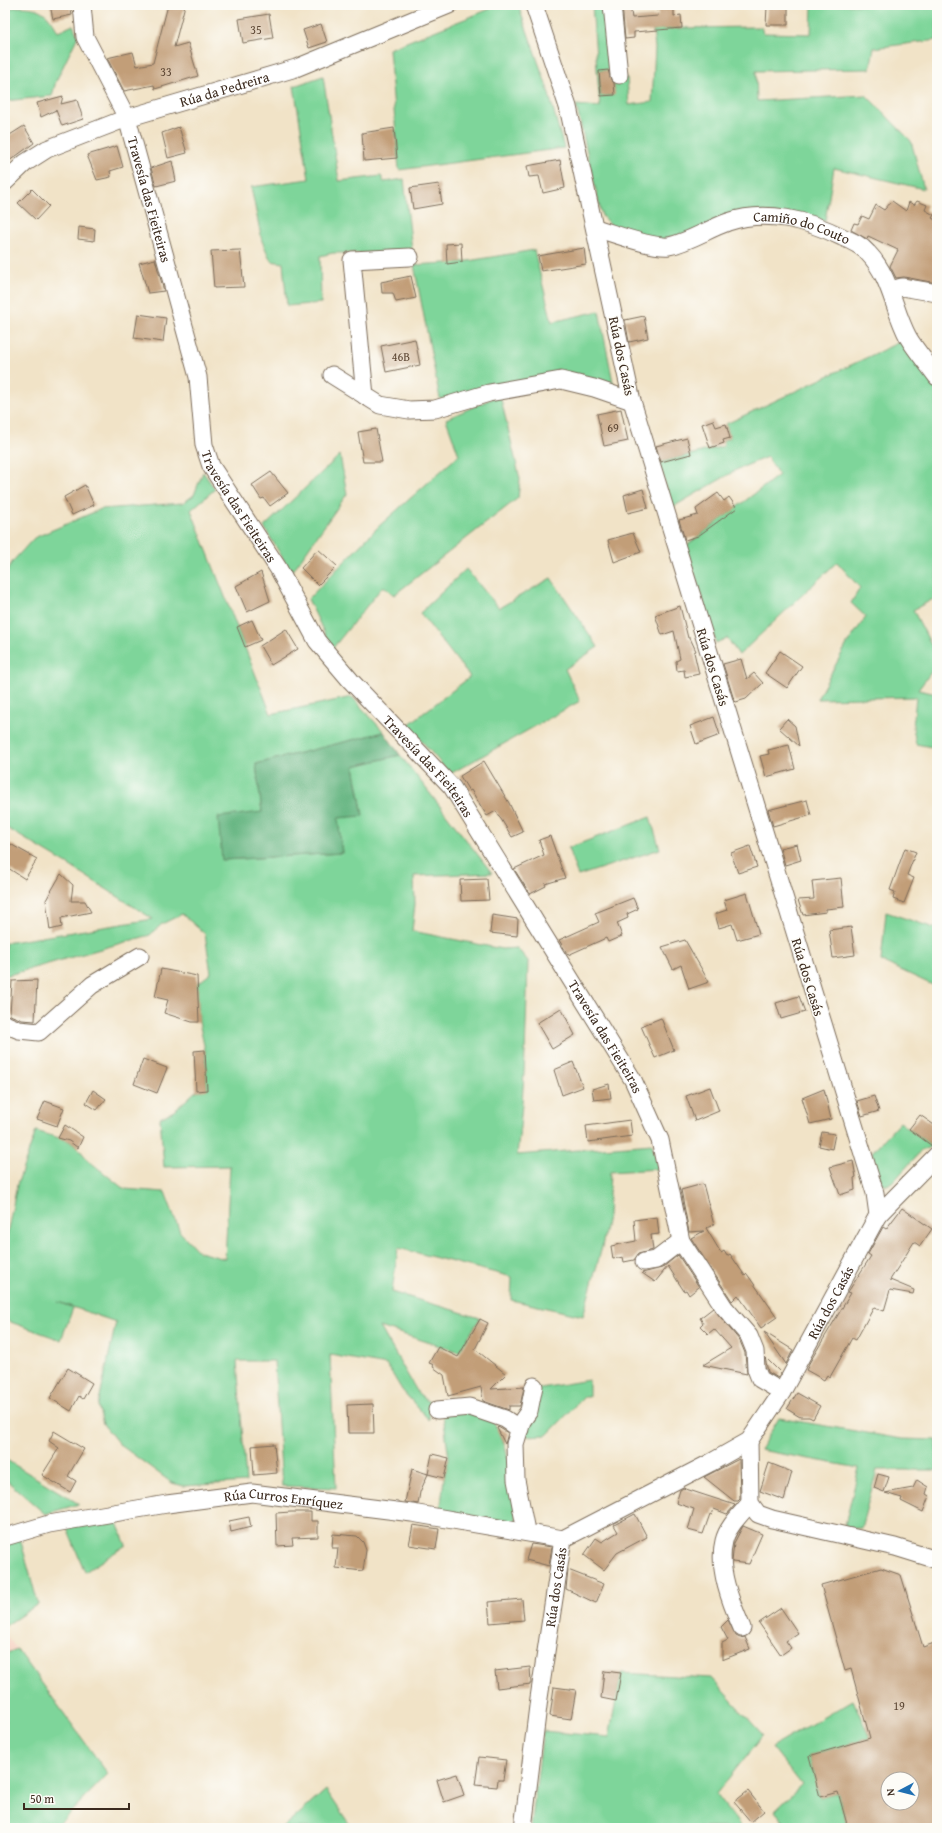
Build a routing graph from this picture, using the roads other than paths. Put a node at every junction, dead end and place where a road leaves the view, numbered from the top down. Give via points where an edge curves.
1 (82, 5) edge
2 (449, 5) edge
3 (534, 5) edge
4 (612, 5) edge
5 (619, 75) dead end
6 (127, 118) junction
7 (5, 182) edge
8 (595, 228) junction
9 (410, 257) dead end
10 (892, 290) junction
11 (937, 293) edge
12 (332, 375) dead end
13 (937, 376) edge
14 (365, 396) junction
15 (632, 401) junction
16 (140, 956) dead end
17 (5, 1024) edge
18 (937, 1156) edge
19 (878, 1214) junction
20 (681, 1241) junction
21 (644, 1262) dead end
22 (534, 1386) dead end
23 (782, 1392) junction
24 (437, 1410) dead end
25 (520, 1429) junction
26 (749, 1441) junction
27 (750, 1503) junction
28 (526, 1531) junction
29 (5, 1537) edge
30 (563, 1539) junction
31 (937, 1560) edge
32 (742, 1628) dead end
33 (523, 1828) edge

1 - 6 street, Travesía das Fieiteiras via 86,37
2 - 6 street, Rúa da Pedreira via 296,68
3 - 8 street, Rúa dos Casás via 568,107
4 - 5 street
6 - 7 street, Rúa da Pedreira via 47,149 25,163
6 - 20 street, Travesía das Fieiteiras via 198,377 204,445 210,466 278,568 317,641 351,681 452,787 634,1080 660,1140
8 - 10 street, Camiño do Couto via 664,246 743,218 794,219 823,228 859,245 868,253
8 - 15 street, Rúa dos Casás
9 - 14 street via 352,260
10 - 11 street via 902,287
10 - 13 street, Camiño do Couto via 909,338
12 - 14 street
14 - 15 street via 380,405 408,410 435,409 488,393 561,380
15 - 19 street, Rúa dos Casás via 875,1193
16 - 17 street via 92,985 39,1032 19,1030
18 - 19 street
19 - 23 street, Rúa dos Casás
20 - 21 street via 656,1260
20 - 23 street, Travesía das Fieiteiras via 724,1307 749,1336 755,1351 756,1369 760,1379
22 - 25 street via 529,1411
23 - 26 street, Rúa dos Casás
24 - 25 street via 470,1407 505,1420
25 - 28 street via 515,1444 516,1480
26 - 27 street
26 - 30 street, Rúa dos Casás
27 - 31 street via 758,1514 772,1519 894,1547
27 - 32 street via 728,1532 722,1551 727,1590
28 - 29 street, Rúa Curros Enríquez via 412,1513 252,1493 49,1524
28 - 30 street, Rúa Curros Enríquez
30 - 33 street, Rúa dos Casás

